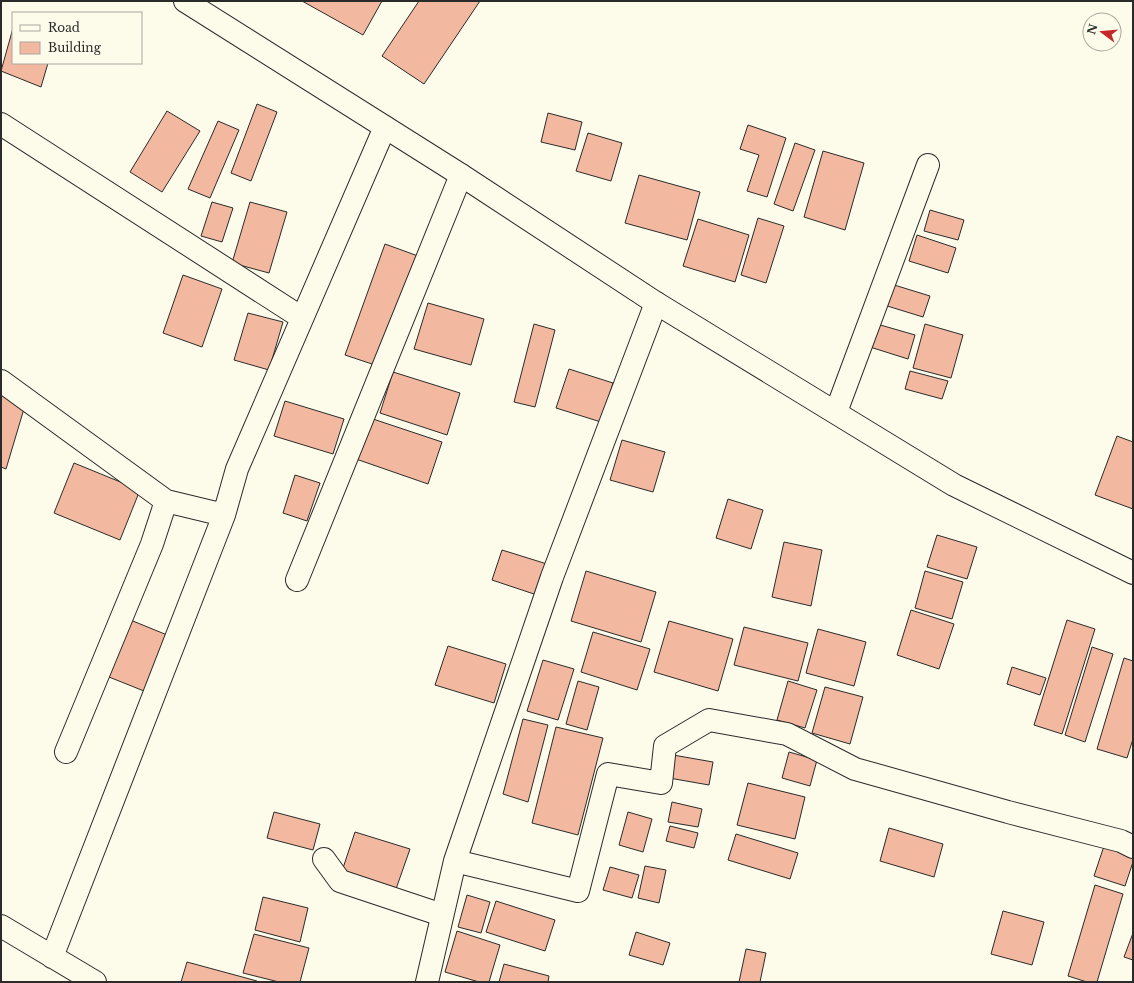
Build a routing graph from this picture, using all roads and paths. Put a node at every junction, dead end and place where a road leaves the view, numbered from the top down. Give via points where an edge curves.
1 (185, 1) edge
2 (1, 124) edge
3 (385, 127) junction
4 (928, 165) dead end
5 (461, 175) junction
6 (656, 303) junction
7 (302, 318) junction
8 (1, 381) edge
9 (836, 412) junction
10 (166, 501) junction
11 (224, 515) junction
12 (1133, 573) edge
13 (297, 580) dead end
14 (66, 752) dead end
15 (1133, 847) edge
16 (324, 860) dead end
17 (455, 861) junction
18 (442, 915) junction
19 (1, 926) edge
20 (52, 957) junction
21 (69, 975) edge
22 (95, 982) edge
23 (427, 982) edge

1 - 3 main road
2 - 7 main road
3 - 5 main road
3 - 7 main road
4 - 9 main road
5 - 6 main road
5 - 13 main road
6 - 9 main road
6 - 17 main road via 552,577
7 - 11 main road via 237,469
8 - 10 main road
9 - 12 main road via 954,485
10 - 11 main road
10 - 14 main road via 152,544
11 - 20 main road
15 - 17 main road via 1121,841 855,769 787,734 709,720 665,746 661,783 608,774 578,891
16 - 18 main road via 340,881
17 - 18 main road
18 - 23 main road
19 - 20 main road
20 - 21 main road
21 - 22 main road

